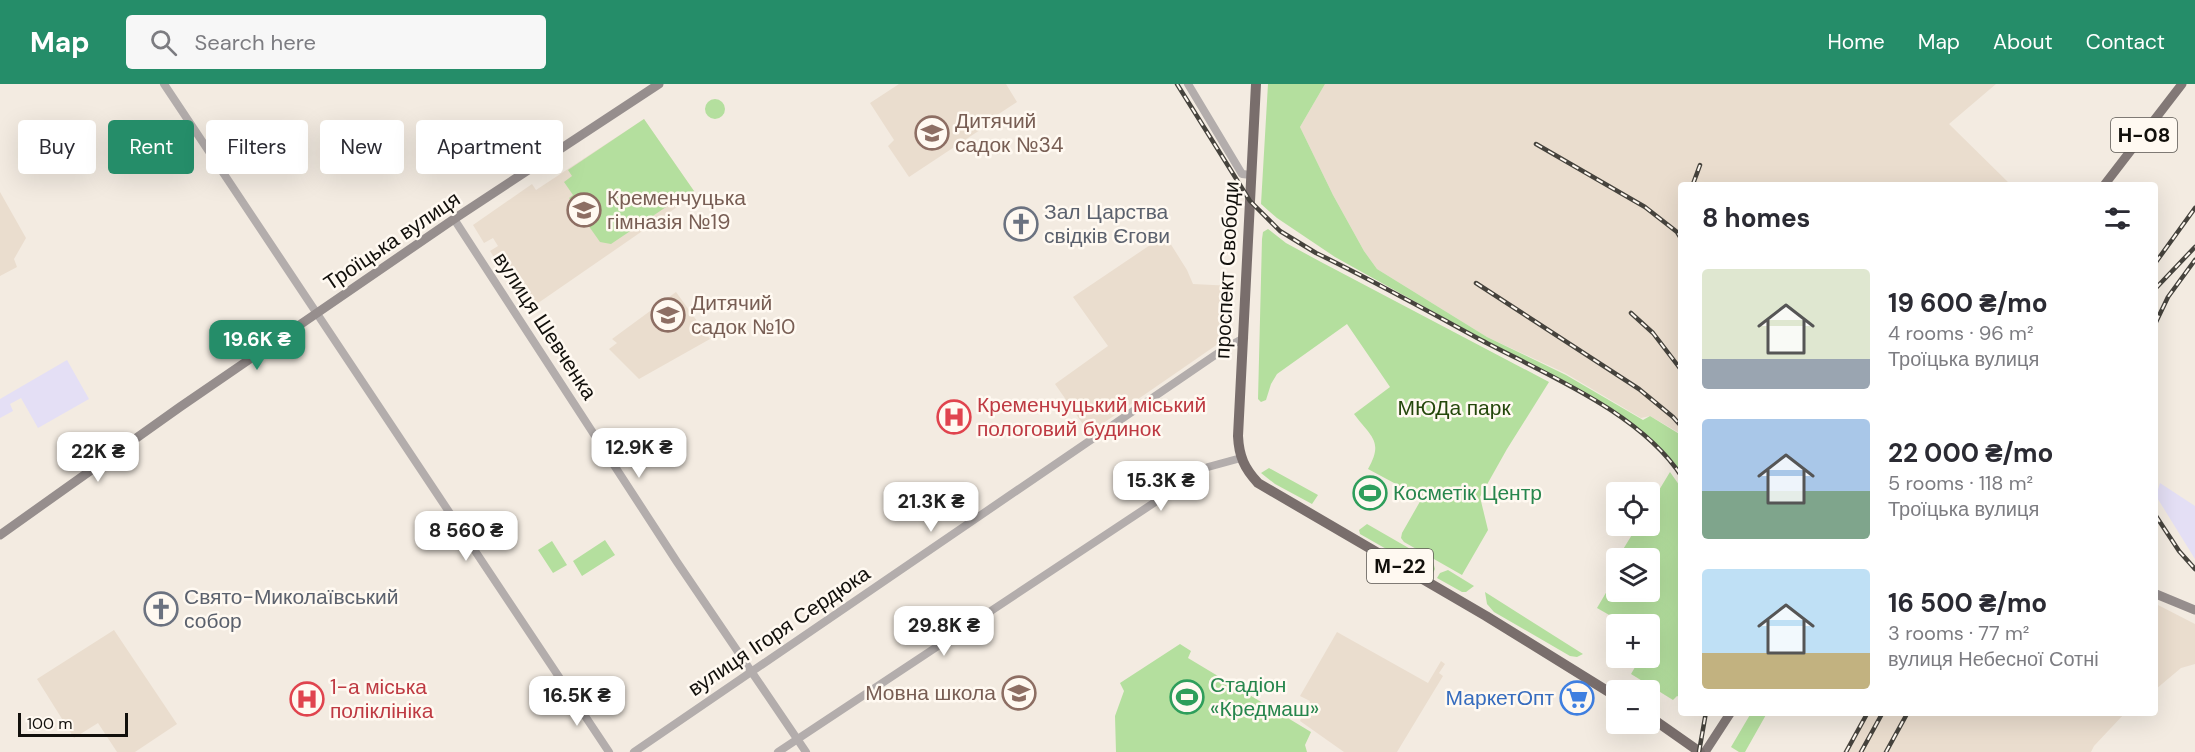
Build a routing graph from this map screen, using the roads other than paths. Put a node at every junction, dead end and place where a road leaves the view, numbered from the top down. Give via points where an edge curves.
1 (164, 84) edge
2 (659, 84) edge
3 (1188, 84) edge
4 (1256, 84) edge
5 (2182, 84) edge
6 (1251, 175) junction
7 (2107, 182) edge
8 (454, 219) junction
9 (318, 313) junction
10 (1244, 338) junction
11 (1241, 458) junction
12 (0, 536) edge
13 (2158, 595) edge
14 (2195, 610) edge
15 (752, 672) junction
16 (1606, 690) edge
17 (1728, 716) edge
18 (1660, 724) edge
19 (797, 740) junction
20 (609, 752) edge
21 (634, 752) edge
22 (778, 752) edge
23 (806, 752) edge
24 (1702, 752) edge

1 - 9 street
2 - 8 main road, Троїцька вулиця
3 - 6 street via 1242,174
4 - 6 highway, проспект Свободи / М-22
5 - 7 main road, Н-08
6 - 10 highway, проспект Свободи / М-22
8 - 9 main road, Троїцька вулиця
8 - 15 street, вулиця Шевченка
9 - 12 main road, Троїцька вулиця
9 - 20 street
10 - 11 highway, проспект Свободи / М-22 via 1238,429
10 - 15 street, вулиця Ігоря Сердюка
11 - 16 highway, М-22 via 1258,483
11 - 19 street via 1208,466
13 - 14 main road
15 - 19 street, вулиця Шевченка
15 - 21 street, вулиця Ігоря Сердюка
17 - 24 main road
18 - 24 highway
19 - 22 street
19 - 23 street, вулиця Шевченка

